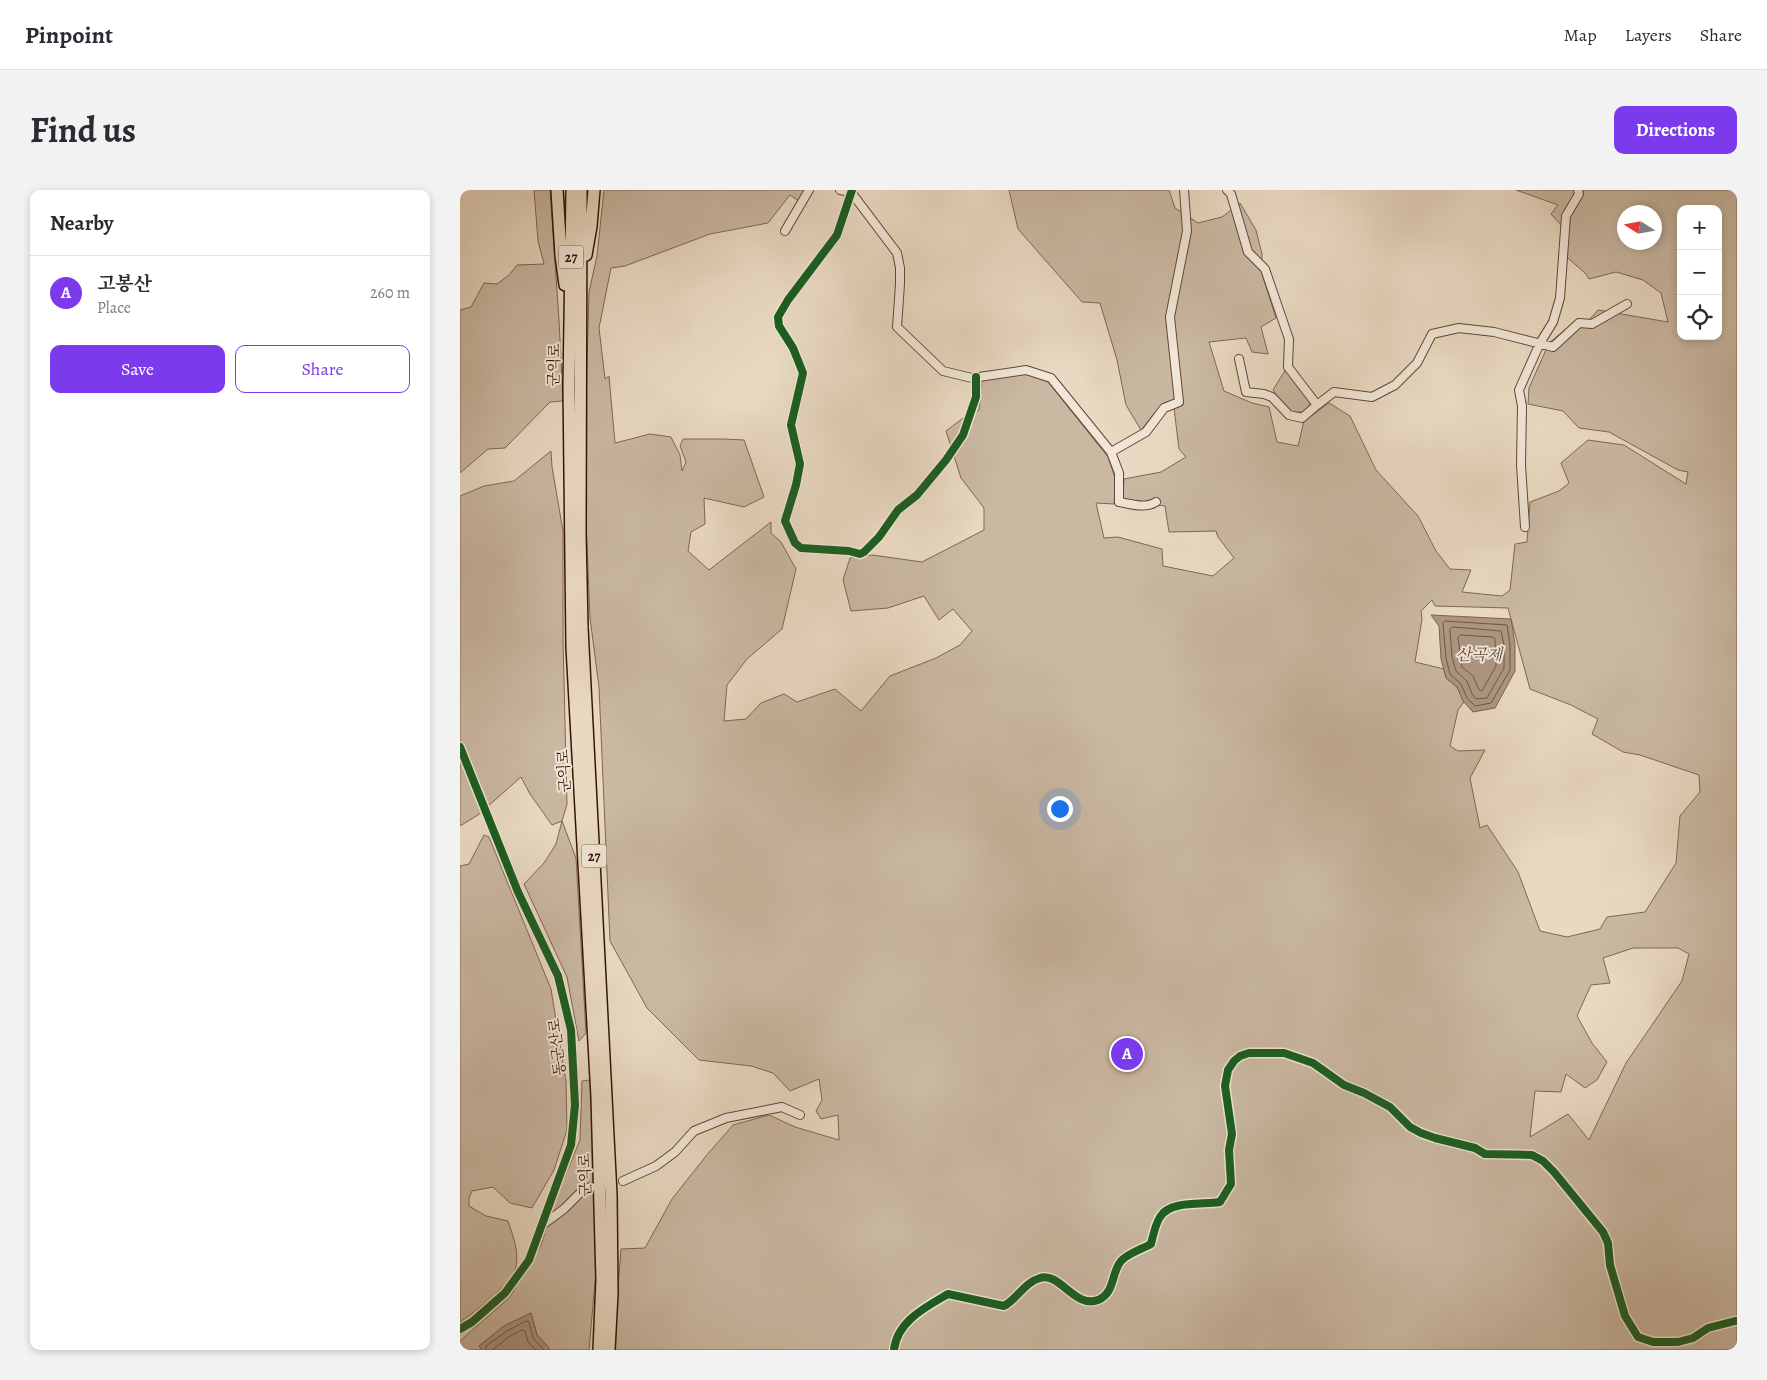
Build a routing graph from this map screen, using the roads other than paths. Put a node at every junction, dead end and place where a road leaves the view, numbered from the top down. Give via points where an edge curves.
1 (557, 190) edge
2 (572, 190) edge
3 (581, 190) edge
4 (594, 190) edge
5 (810, 190) edge
6 (840, 190) edge
7 (1184, 190) edge
8 (1227, 190) edge
9 (1578, 190) edge
10 (852, 191) edge
11 (785, 231) dead end
12 (580, 284) junction
13 (1627, 304) dead end
14 (570, 324) junction
15 (1540, 343) junction
16 (1239, 360) dead end
17 (976, 377) junction
18 (1317, 405) junction
19 (1111, 452) junction
20 (1156, 502) dead end
21 (1525, 527) dead end
22 (460, 747) edge
23 (800, 1115) dead end
24 (623, 1181) dead end
25 (591, 1187) dead end
26 (541, 1226) junction
27 (1737, 1322) edge
28 (460, 1329) edge
29 (599, 1350) edge
30 (608, 1350) edge
31 (894, 1350) edge

1 - 14 highway
2 - 14 highway, 군익로 / 27
3 - 12 highway, 군익로 / 27
4 - 12 highway
5 - 11 street
6 - 10 street
7 - 19 street via 1186,231 1170,317 1179,402 1164,408 1146,432
8 - 18 street via 1231,194 1248,252 1266,269 1289,339 1288,367
9 - 15 street via 1579,194 1566,216 1560,298 1553,322
10 - 17 street via 896,253 900,268 897,327 944,371
10 - 17 street via 837,235 778,317 779,326 803,372 792,425 800,464 784,521 795,543 801,548 864,552 898,510 917,495 963,435 976,397
12 - 30 highway, 군익로 / 27 via 582,627 612,1195 612,1293
13 - 15 street via 1592,324 1579,323 1552,347
14 - 29 highway, 군익로 / 27 via 572,647 597,1097 602,1236
15 - 18 street via 1459,328 1432,334 1416,363 1395,385 1372,397 1334,392
15 - 21 street via 1519,390
16 - 18 street via 1246,392 1272,397 1289,415 1302,418
17 - 19 street via 1026,370 1051,378
19 - 20 street via 1119,472 1119,502 1142,506
22 - 26 street, 동군산로 via 518,892 558,976 571,1030 575,1105 571,1145
23 - 24 street via 782,1107 726,1118 694,1131 675,1152 656,1166
25 - 26 street via 584,1189
26 - 28 street, 동군산로 via 529,1260 505,1293
27 - 31 street via 1708,1328 1693,1338 1678,1342 1652,1342 1638,1337 1625,1316 1603,1232 1543,1161 1532,1156 1485,1154 1475,1148 1428,1136 1410,1127 1390,1106 1344,1085 1306,1060 1284,1053 1249,1053 1240,1056 1228,1070 1225,1086 1232,1134 1229,1150 1231,1184 1220,1202 1182,1204 1166,1211 1160,1216 1151,1244 1122,1259 1110,1290 1103,1298 1096,1301 1081,1299 1055,1281 1041,1277 1028,1284 1004,1306 948,1294 910,1320 897,1337

